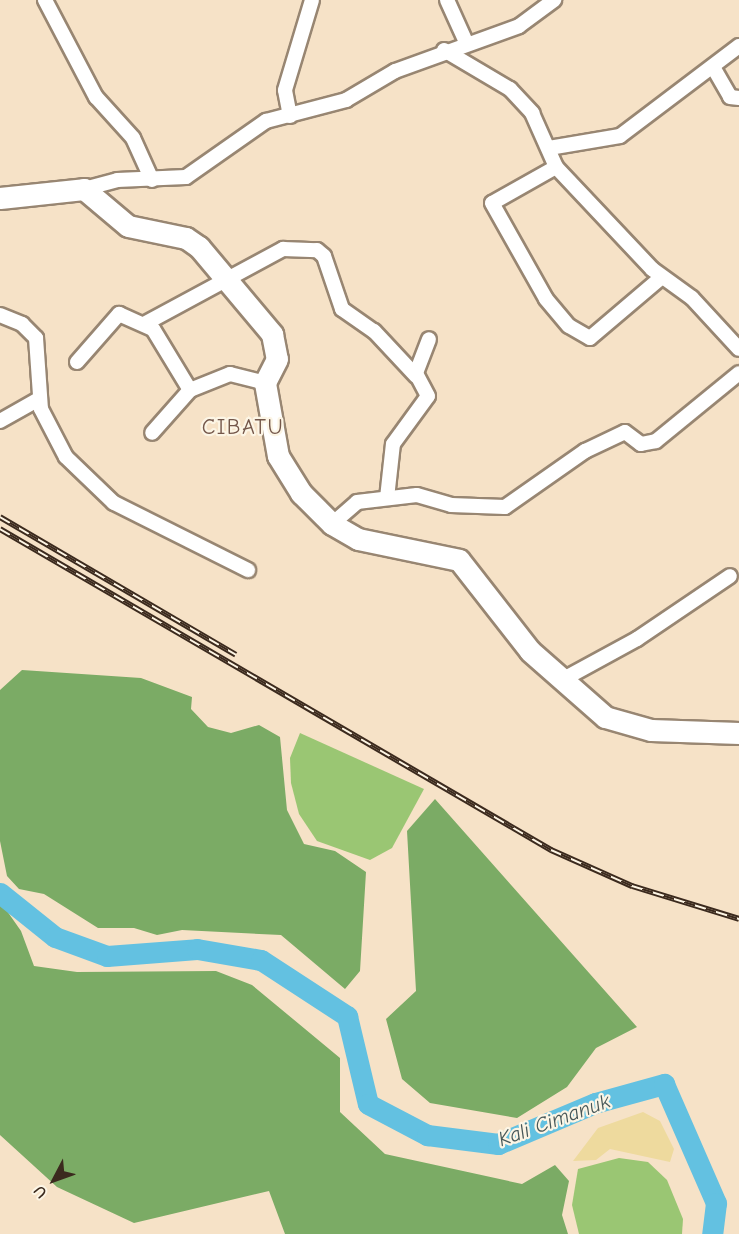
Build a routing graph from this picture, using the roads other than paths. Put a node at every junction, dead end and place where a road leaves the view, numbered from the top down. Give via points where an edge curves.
1 (45, 0) edge
2 (312, 0) edge
3 (447, 0) edge
4 (554, 0) edge
5 (465, 42) junction
6 (739, 46) edge
7 (444, 50) junction
8 (712, 68) junction
9 (739, 98) edge
10 (290, 116) junction
11 (549, 148) junction
12 (556, 166) junction
13 (152, 180) junction
14 (84, 189) junction
15 (0, 198) edge
16 (662, 277) junction
17 (223, 279) junction
18 (0, 315) edge
19 (146, 323) junction
20 (429, 339) dead end
21 (739, 349) edge
22 (77, 362) dead end
23 (739, 373) edge
24 (416, 376) junction
25 (265, 383) junction
26 (190, 390) junction
27 (39, 399) junction
28 (0, 421) edge
29 (152, 433) dead end
30 (387, 498) junction
31 (332, 524) junction
32 (248, 570) dead end
33 (730, 576) dead end
34 (560, 681) junction
35 (739, 734) edge

1 - 13 street via 96,96 133,138
2 - 10 street via 285,90
3 - 5 street
4 - 5 street via 519,26
5 - 7 street
6 - 8 street
7 - 10 street via 346,100
7 - 11 street via 510,89 532,113
8 - 9 street via 730,97
8 - 11 street via 620,136
10 - 13 street via 266,121 186,177
11 - 12 street
12 - 16 street
12 - 16 street via 492,203 529,271 569,326 590,338
13 - 14 street via 100,182
14 - 15 main road
14 - 17 main road via 128,226 193,243
16 - 21 street via 692,298
17 - 19 street
17 - 24 street via 283,249 321,252 342,309 374,331
17 - 25 main road via 276,341 276,365
18 - 27 street via 22,324 36,338
19 - 22 street via 120,314
19 - 26 street via 174,356
20 - 24 street
23 - 30 street via 656,441 641,444 625,432 585,451 505,507 451,505 424,496
24 - 30 street via 428,396 393,444
25 - 26 street via 230,374
25 - 31 main road via 283,467
26 - 29 street
27 - 28 street
27 - 32 street via 57,445 114,503
30 - 31 street via 357,502
31 - 34 main road via 358,539 459,560
33 - 34 street via 637,639
34 - 35 main road via 588,706 622,724

